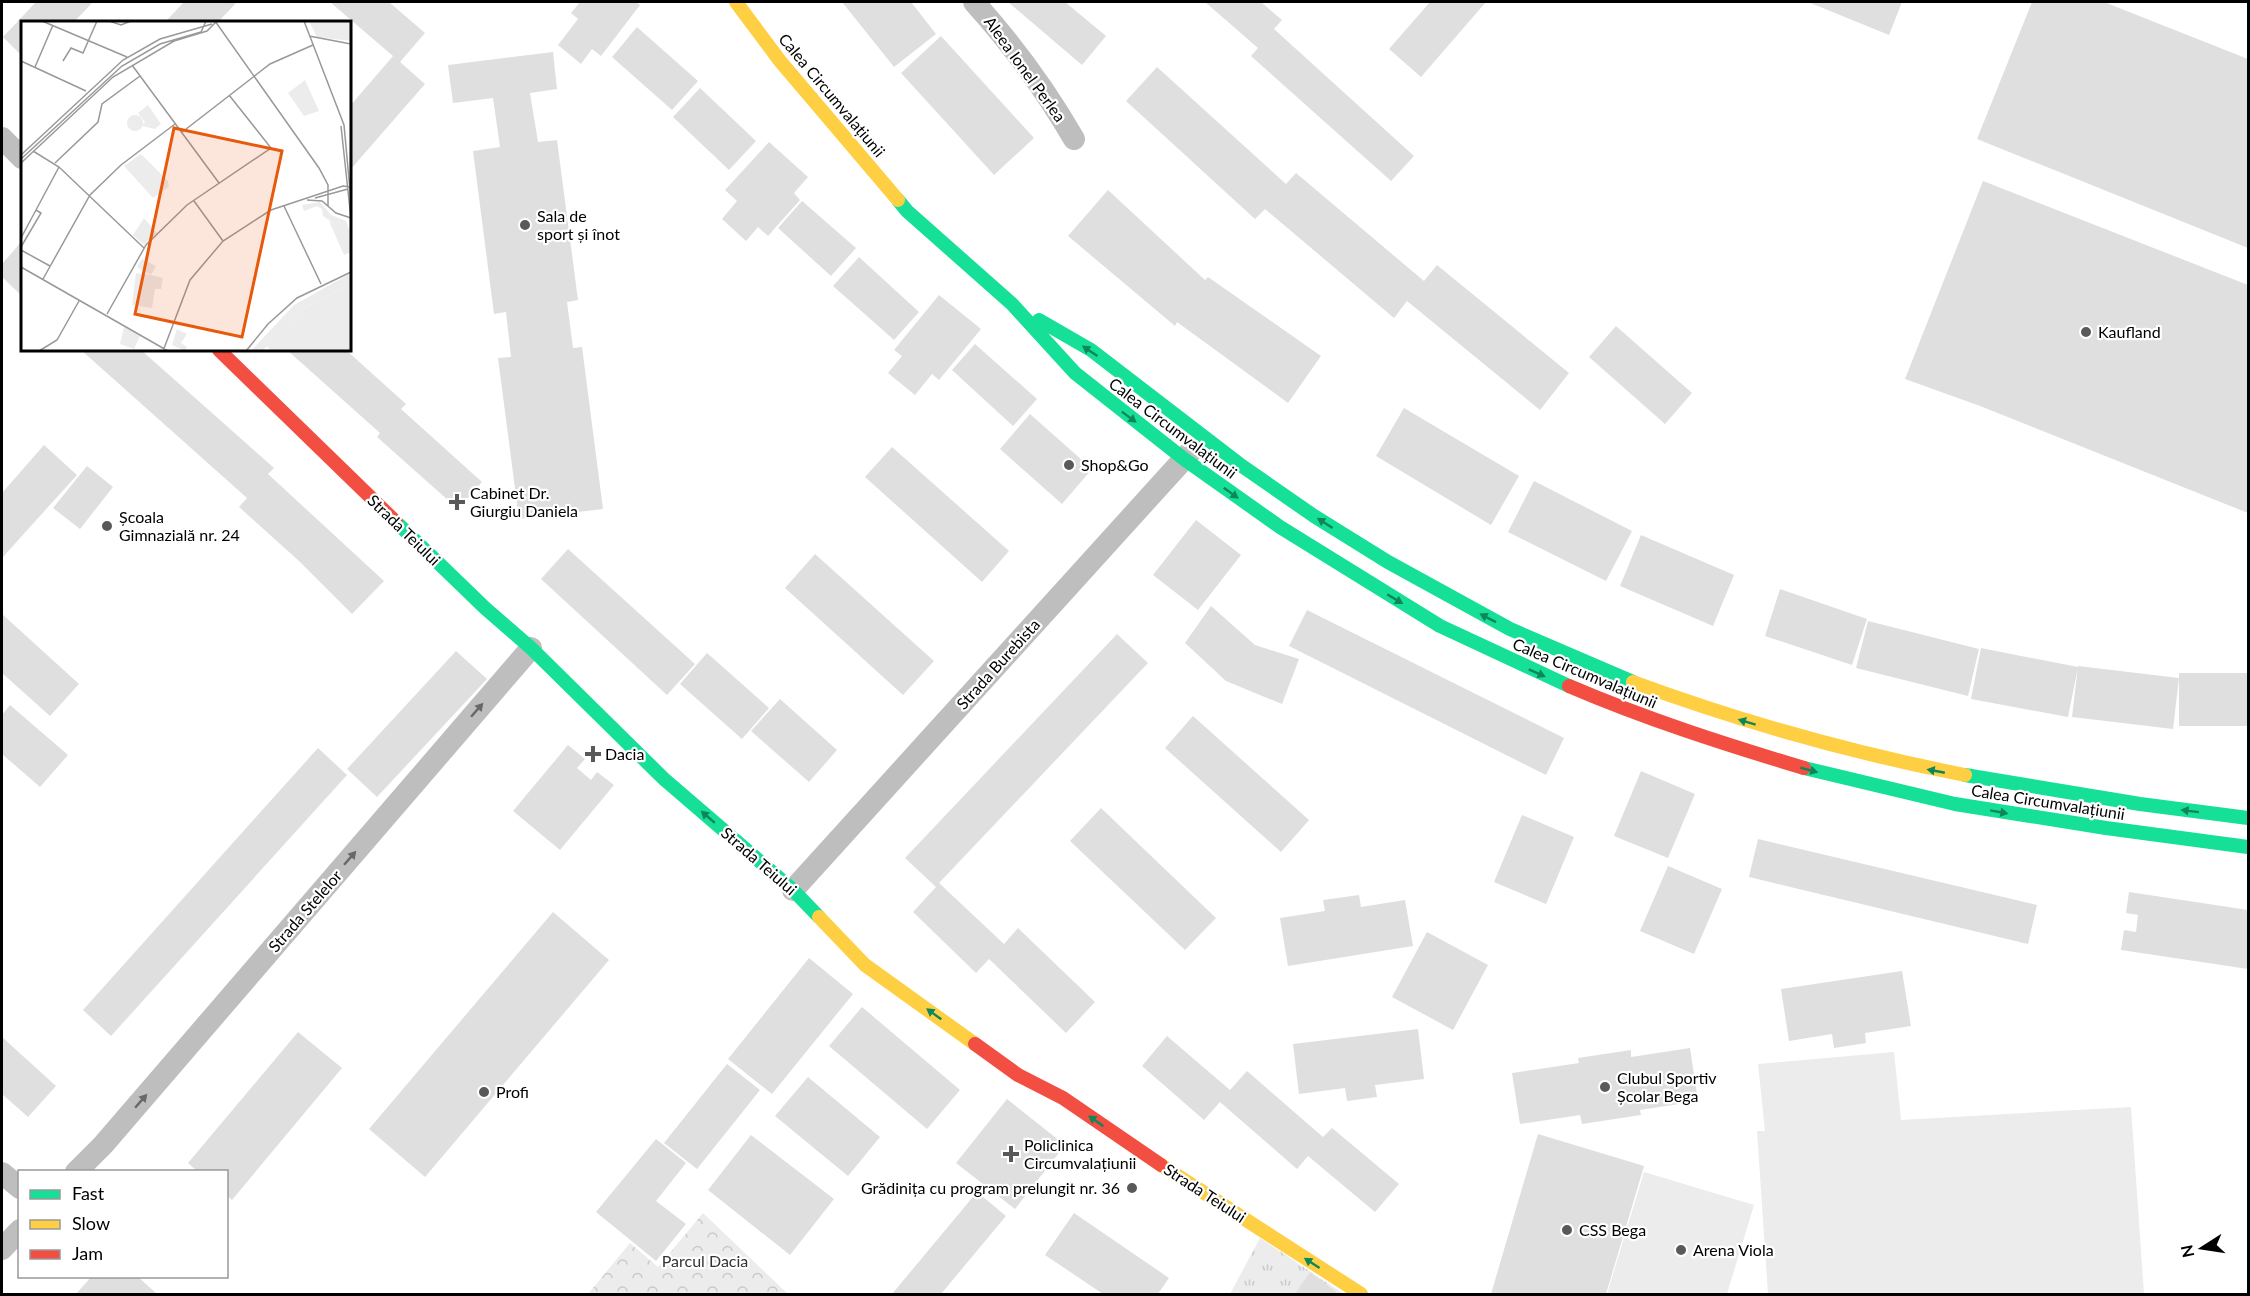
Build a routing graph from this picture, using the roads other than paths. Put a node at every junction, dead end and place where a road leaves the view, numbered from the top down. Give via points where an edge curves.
1 (736, 2) edge
2 (974, 2) edge
3 (2, 138) edge
4 (1074, 139) dead end
5 (21, 157) edge
6 (1012, 304) junction
7 (220, 351) edge
8 (1203, 438) junction
9 (1184, 459) junction
10 (531, 648) junction
11 (2248, 818) edge
12 (2248, 847) edge
13 (793, 890) junction
14 (78, 1170) edge
15 (2, 1173) edge
16 (18, 1186) edge
17 (18, 1232) edge
18 (2, 1249) edge
19 (1361, 1294) edge

1 - 6 main road, Calea Circumvalațiunii via 780,61 907,211
2 - 4 street, Aleea Ionel Perlea via 1004,36
3 - 5 street
8 -> 6 main road, Calea Circumvalațiunii via 1092,351
6 -> 9 main road, Calea Circumvalațiunii via 1075,373
7 - 10 main road, Strada Teiului
8 - 9 street, Strada Burebista
11 -> 8 main road, Calea Circumvalațiunii via 2071,794 1909,765 1780,732 1680,700 1544,645 1454,601 1335,530
9 -> 12 main road, Calea Circumvalațiunii via 1310,547 1401,603 1484,648 1630,711 1773,759 1913,795 2067,822
9 - 13 street, Strada Burebista
13 -> 10 main road, Strada Teiului via 664,779
14 -> 10 street, Strada Stelelor
19 -> 13 main road, Strada Teiului via 1063,1098 1018,1075 865,965
15 - 16 street
17 - 18 street

